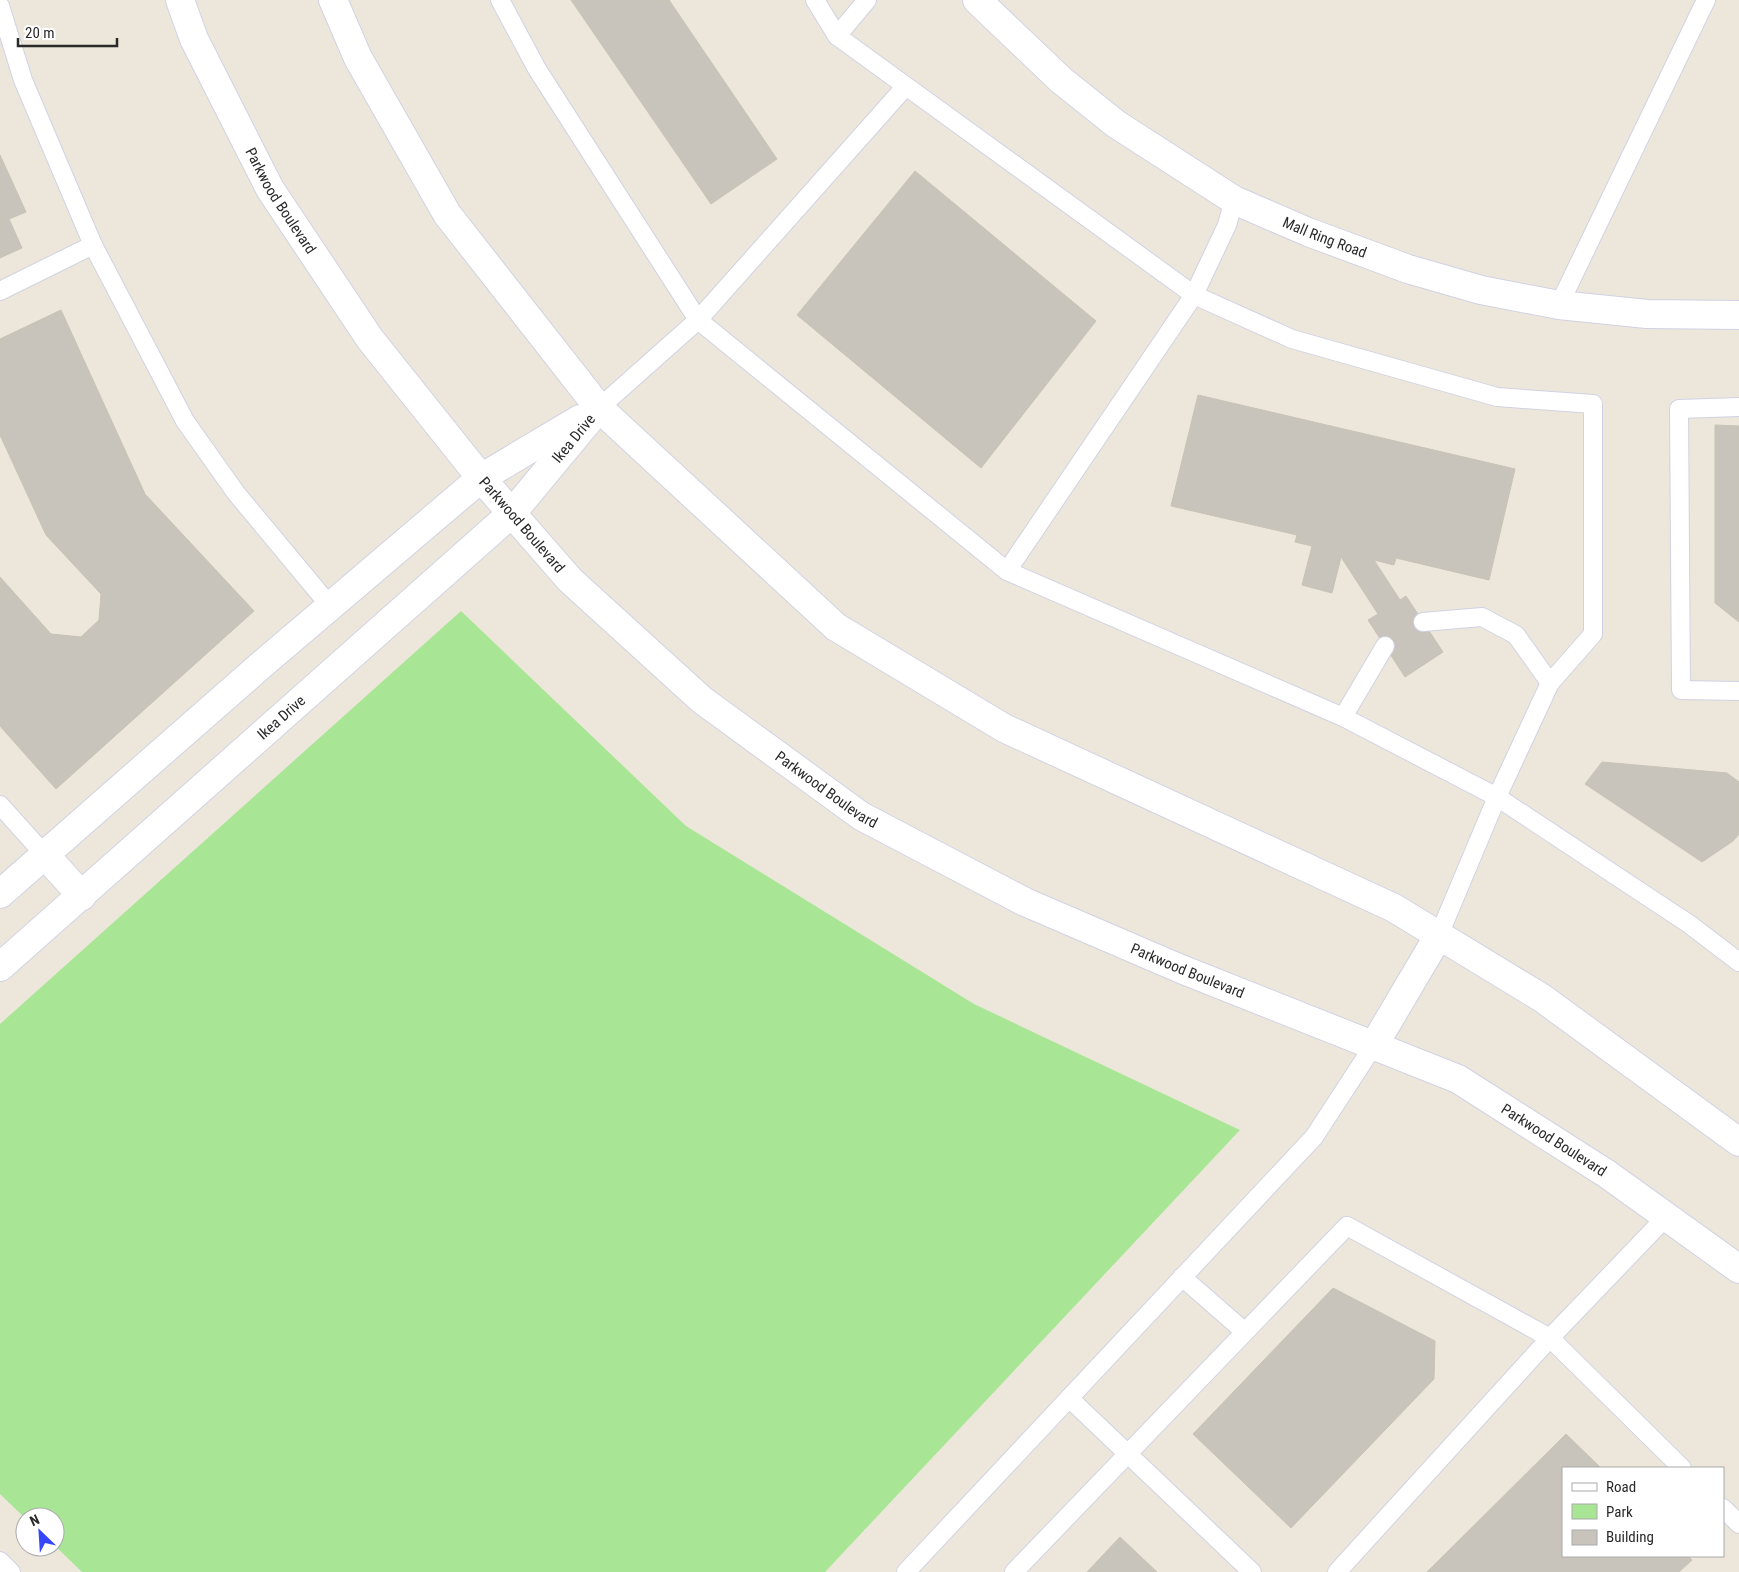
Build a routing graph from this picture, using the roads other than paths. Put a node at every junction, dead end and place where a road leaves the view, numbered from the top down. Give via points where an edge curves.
1 (180, 0) edge
2 (333, 0) edge
3 (500, 0) edge
4 (815, 0) edge
5 (867, 0) edge
6 (977, 0) edge
7 (1706, 0) edge
8 (0, 6) edge
9 (837, 36) junction
10 (906, 86) junction
11 (1234, 200) junction
12 (93, 245) junction
13 (0, 291) edge
14 (1194, 295) junction
15 (1559, 305) junction
16 (1739, 315) edge
17 (698, 320) junction
18 (1739, 406) edge
19 (599, 408) junction
20 (481, 478) junction
21 (512, 513) junction
22 (1007, 571) junction
23 (330, 606) junction
24 (1423, 622) dead end
25 (1385, 646) dead end
26 (1550, 684) junction
27 (1739, 691) edge
28 (1343, 717) junction
29 (1497, 797) junction
30 (0, 805) edge
31 (45, 854) junction
32 (0, 894) edge
33 (82, 896) junction
34 (1439, 935) junction
35 (1739, 962) edge
36 (0, 967) edge
37 (1374, 1046) junction
38 (1739, 1142) edge
39 (1666, 1217) junction
40 (1739, 1269) edge
41 (1182, 1277) junction
42 (1245, 1332) junction
43 (1550, 1338) junction
44 (1069, 1398) junction
45 (1128, 1454) junction
46 (1681, 1467) edge
47 (1724, 1509) edge
48 (1739, 1524) edge
49 (0, 1562) edge
50 (11, 1572) edge
51 (906, 1572) edge
52 (1014, 1572) edge
53 (1252, 1572) edge
54 (1337, 1572) edge

1 - 20 main road, Parkwood Boulevard via 194,39 270,189 370,339
2 - 19 main road via 358,58 447,214
3 - 17 lane via 537,69
4 - 9 lane
5 - 9 lane
6 - 11 main road, Mall Ring Road via 1061,80 1116,124
7 - 15 lane
8 - 12 lane via 23,80
9 - 10 lane
10 - 14 lane
10 - 17 lane
11 - 14 lane via 1227,225
11 - 15 main road, Mall Ring Road via 1408,269 1481,290
12 - 13 lane
12 - 23 lane via 185,421 236,493
14 - 22 lane
14 - 26 lane via 1292,339 1497,397 1593,404 1593,634
15 - 16 main road, Mall Ring Road via 1647,314
17 - 19 lane
17 - 22 lane
18 - 27 lane via 1679,409 1681,690
19 - 20 main road, Ikea Drive
19 - 21 main road, Ikea Drive
19 - 34 main road via 836,627 1004,728 1394,908
20 - 21 main road, Parkwood Boulevard
20 - 23 main road, Ikea Drive
21 - 33 main road, Ikea Drive
21 - 37 main road, Parkwood Boulevard via 570,580 702,700 861,816 1025,902
22 - 28 lane
23 - 31 main road, Ikea Drive
24 - 26 lane via 1482,617 1516,635
25 - 28 lane
26 - 29 lane
28 - 29 lane
29 - 34 lane
29 - 35 lane via 1689,924
30 - 31 lane
31 - 32 main road, Ikea Drive
31 - 33 main road
33 - 36 main road, Ikea Drive
34 - 37 main road
34 - 38 main road via 1542,998
37 - 39 main road, Parkwood Boulevard via 1458,1079 1607,1174
37 - 41 lane via 1314,1137
39 - 40 main road, Parkwood Boulevard
39 - 43 lane
41 - 42 lane
41 - 44 lane
42 - 43 lane via 1347,1226
42 - 45 lane
43 - 46 lane
43 - 54 lane
44 - 45 lane
44 - 51 lane
45 - 52 lane
45 - 53 lane
47 - 48 lane
49 - 50 lane

